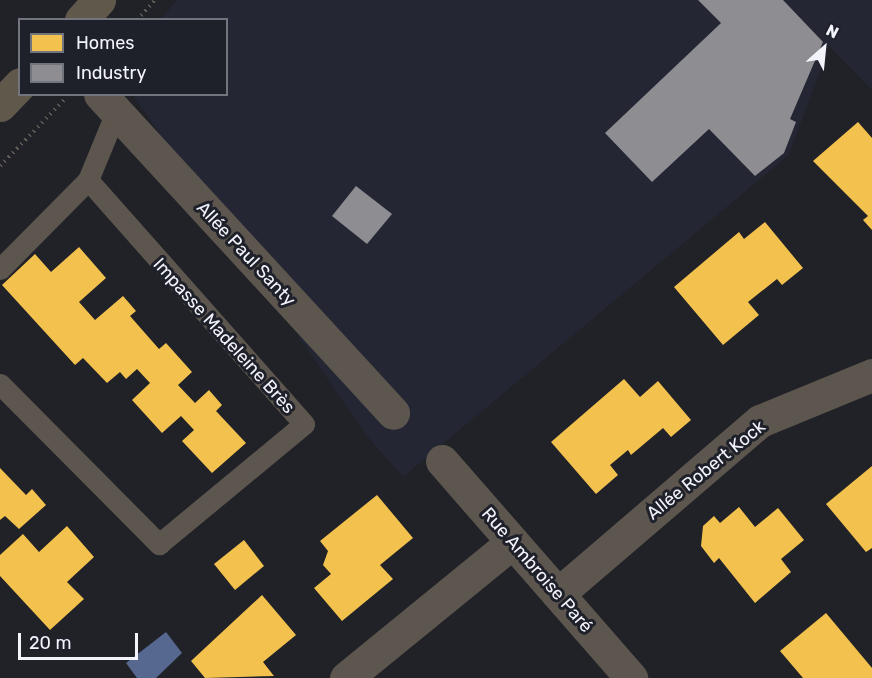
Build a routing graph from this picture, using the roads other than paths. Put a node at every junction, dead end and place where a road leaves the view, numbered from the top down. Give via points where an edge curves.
1 (99, 0) edge
2 (83, 18) edge
3 (108, 103) edge
4 (88, 180) junction
5 (0, 269) edge
6 (872, 375) edge
7 (0, 384) edge
8 (393, 413) dead end
9 (442, 461) dead end
10 (513, 542) junction
11 (558, 594) junction
12 (346, 678) edge
13 (631, 678) edge

1 - 2 main road
3 - 4 lane
3 - 8 street, Allée Paul Santy
4 - 5 lane
4 - 7 lane, Impasse Madeleine Brès via 304,424 159,544
6 - 11 street, Allée Robert Kock via 760,421
9 - 10 street, Rue Ambroise Paré
10 - 11 street, Rue Ambroise Paré
10 - 12 street
11 - 13 street, Rue Ambroise Paré

